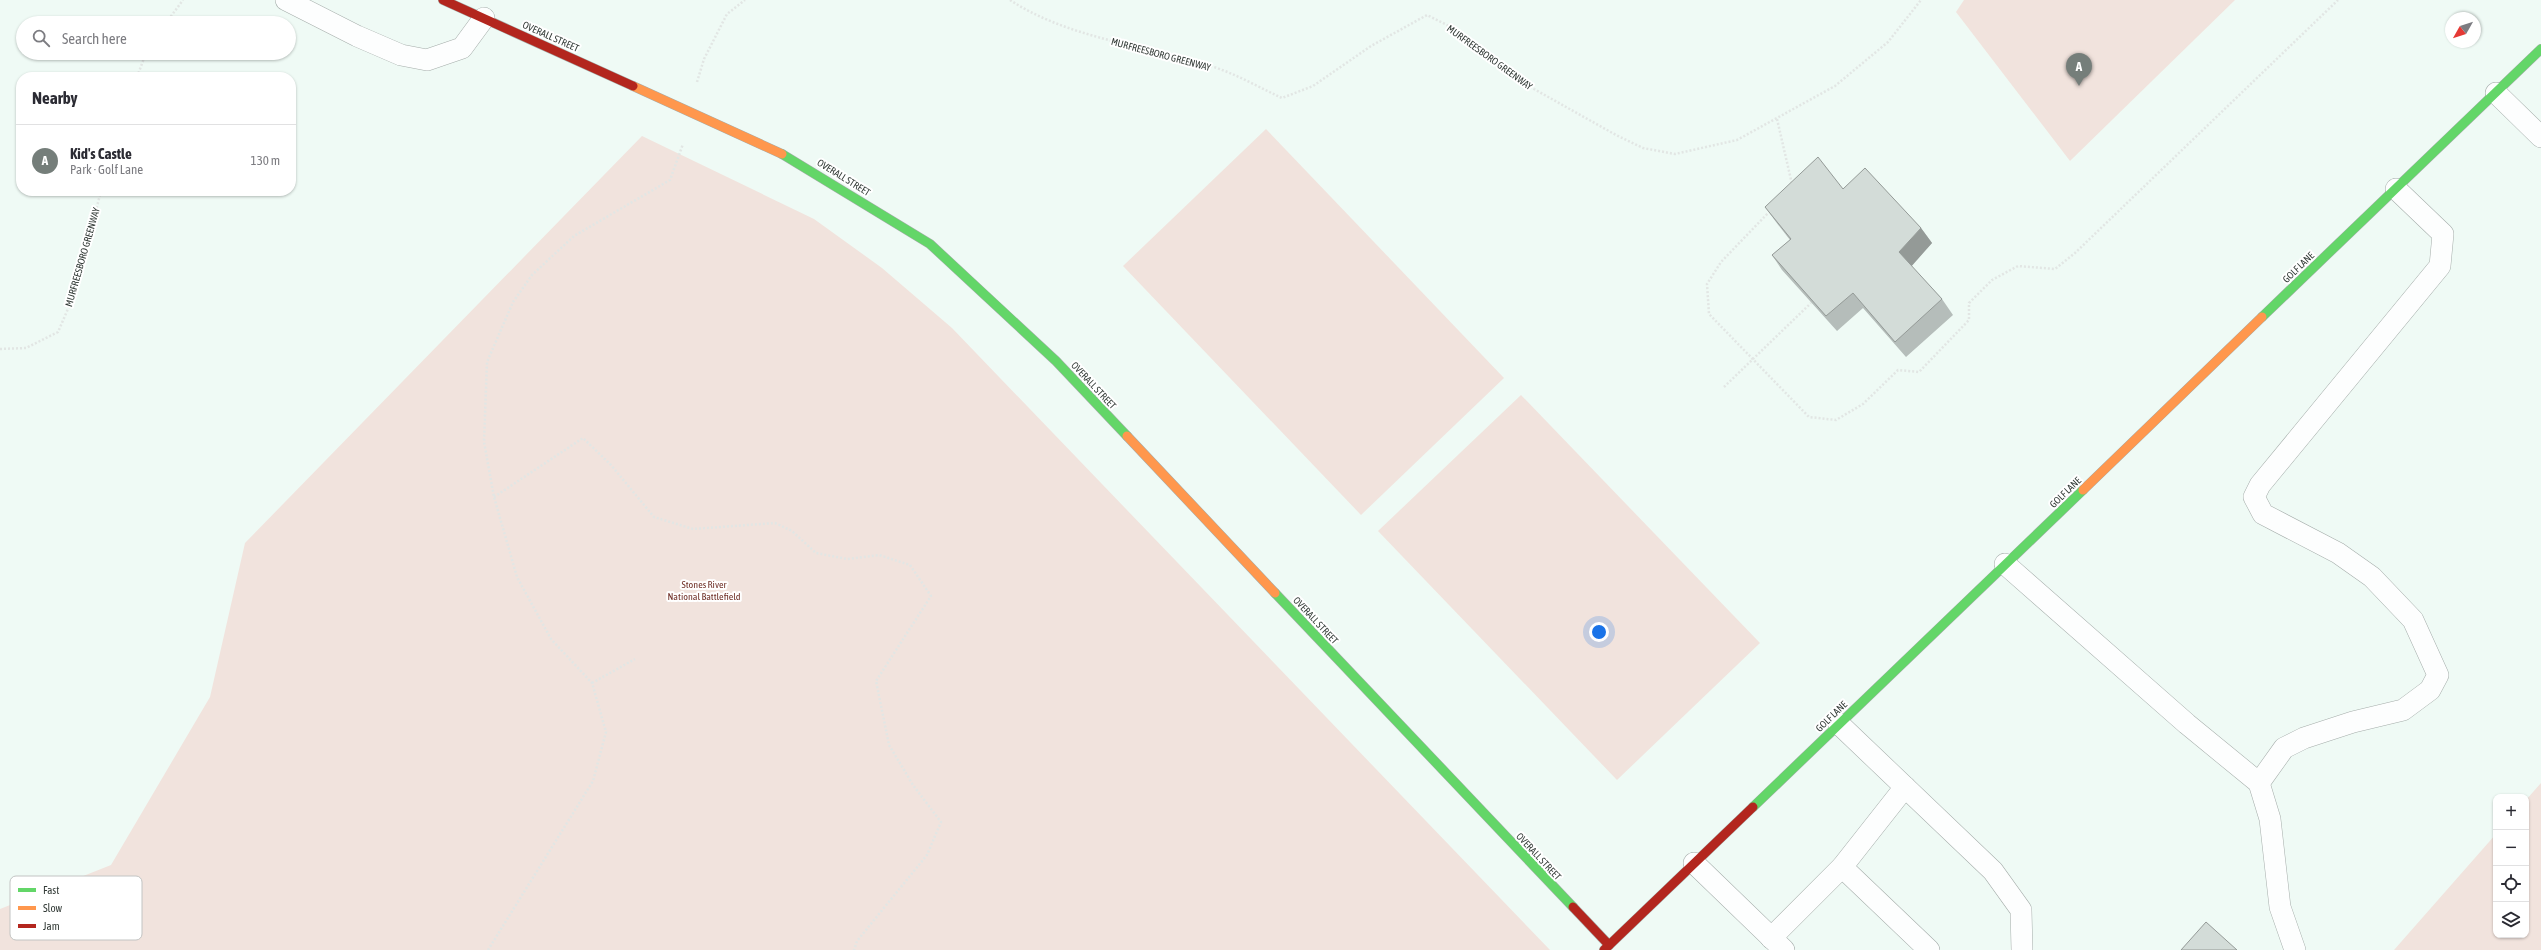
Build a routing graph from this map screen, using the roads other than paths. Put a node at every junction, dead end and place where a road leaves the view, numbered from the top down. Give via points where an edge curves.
1 (286, 0) edge
2 (443, 0) edge
3 (484, 18) junction
4 (2541, 50) edge
5 (2496, 93) junction
6 (2541, 137) edge
7 (2396, 189) junction
8 (2005, 564) junction
9 (1839, 724) junction
10 (2259, 783) junction
11 (1905, 787) junction
12 (1694, 863) junction
13 (1842, 867) junction
14 (1777, 944) edge
15 (1606, 948) edge
16 (1929, 950) edge
17 (2022, 950) edge
18 (2295, 950) edge

1 - 3 lane via 401,55 427,60 462,48
2 - 3 street, OVERALL STREET
3 - 15 street, OVERALL STREET via 794,159 930,244 1056,361
4 - 5 street, GOLF LANE
5 - 6 lane
5 - 7 street, GOLF LANE
7 - 8 street, GOLF LANE
7 - 10 lane via 2443,234 2440,266 2260,485 2254,497 2263,514 2338,553 2372,577 2413,620 2438,675 2430,690 2403,710 2353,722 2304,738 2284,748
8 - 9 street, GOLF LANE
8 - 10 lane via 2187,724
9 - 11 lane
9 - 12 street, GOLF LANE
10 - 18 lane via 2270,819 2280,907
11 - 13 lane
11 - 17 lane via 1993,871 2021,910
12 - 14 lane
12 - 15 street, GOLF LANE
13 - 14 lane
13 - 16 lane

